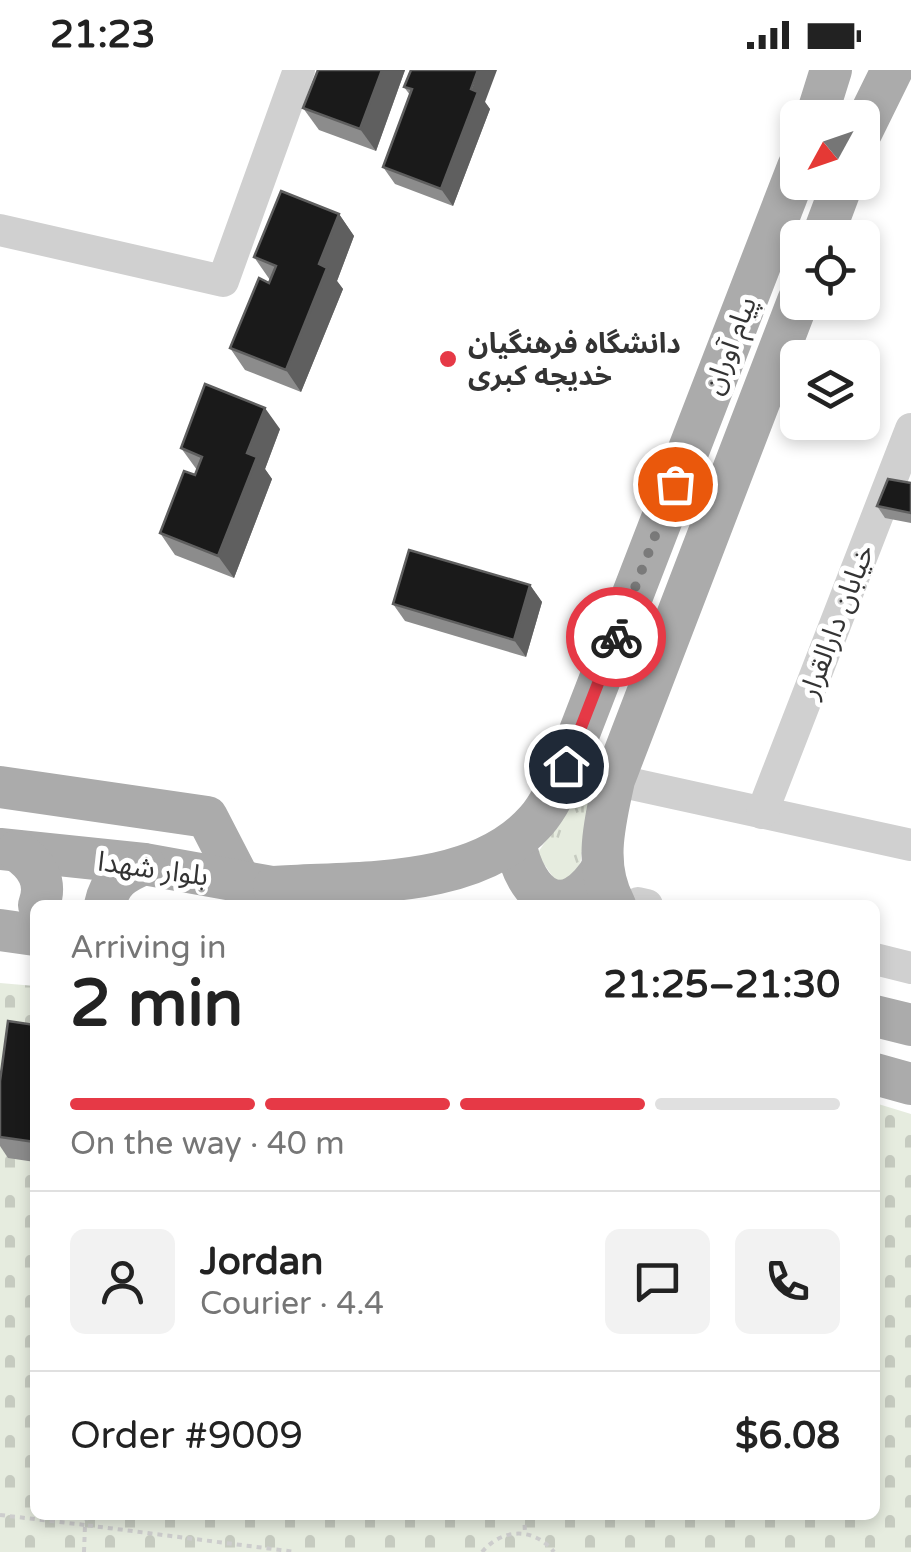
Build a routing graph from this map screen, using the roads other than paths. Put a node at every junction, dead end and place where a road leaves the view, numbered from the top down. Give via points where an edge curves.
1 (299, 70) edge
2 (831, 70) edge
3 (892, 70) edge
4 (822, 100) edge
5 (877, 100) edge
6 (785, 200) edge
7 (0, 230) edge
8 (791, 320) edge
9 (911, 430) edge
10 (566, 766) junction
11 (614, 780) junction
12 (0, 787) edge
13 (762, 813) junction
14 (515, 841) junction
15 (911, 845) edge
16 (9, 850) edge
17 (144, 864) junction
18 (257, 884) junction
19 (626, 895) edge
20 (39, 900) edge
21 (106, 900) edge
22 (339, 900) edge
23 (554, 900) edge
24 (566, 900) edge
25 (880, 961) edge
26 (911, 968) edge
27 (880, 1017) edge
28 (911, 1025) edge
29 (880, 1075) edge
30 (911, 1084) edge

1 - 7 street via 223,281
2 - 4 main road
3 - 5 main road
6 - 10 main road, پیام آوران
8 - 11 main road, پیام آوران
9 - 13 street, خیابان دارالقرار
10 - 11 main road
10 - 14 main road, پیام آوران via 538,820
11 - 13 street
11 - 19 main road, پیام آوران via 602,836
12 - 18 main road via 207,817
13 - 15 street
14 - 18 main road, پیام آوران via 424,876
14 - 23 main road via 527,884
16 - 17 main road, بلوار شهدا
16 - 20 main road via 32,862 41,878
17 - 18 main road, بلوار شهدا
17 - 21 main road via 123,872
18 - 22 main road, بلوار شهدا
19 - 24 main road via 591,888
25 - 26 street
27 - 28 main road
29 - 30 main road

